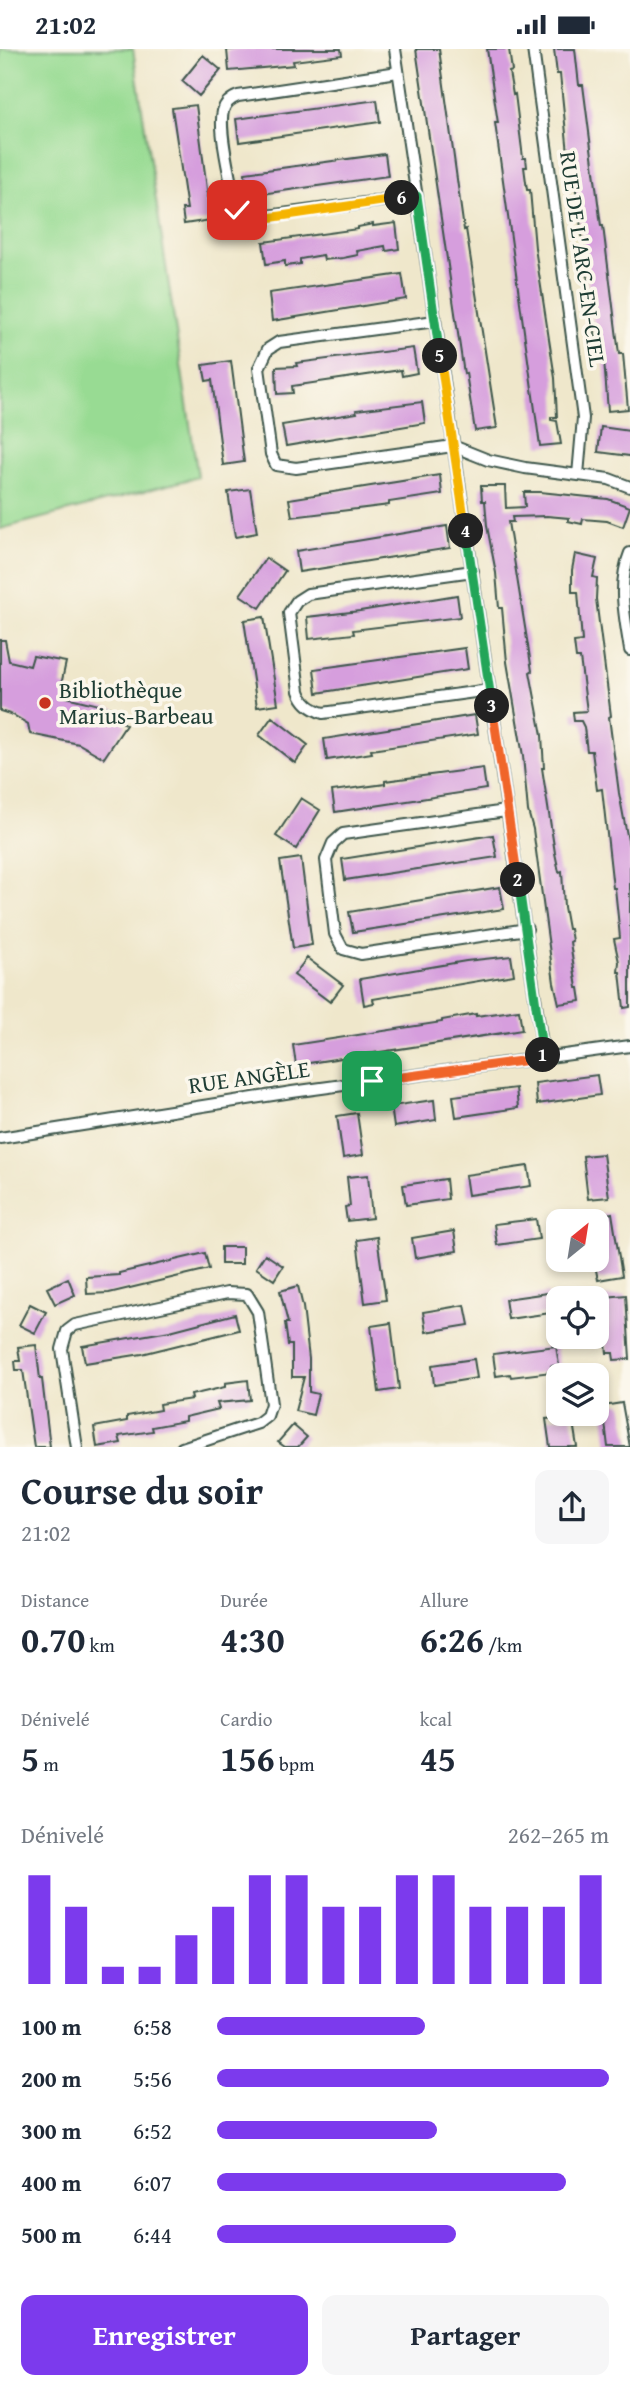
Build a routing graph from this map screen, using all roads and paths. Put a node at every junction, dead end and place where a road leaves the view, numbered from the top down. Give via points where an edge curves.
1 (395, 49) edge
2 (533, 49) edge
3 (398, 72) junction
4 (417, 196) junction
5 (435, 321) junction
6 (453, 446) junction
7 (578, 475) junction
8 (630, 487) edge
9 (630, 553) edge
10 (473, 571) junction
11 (630, 650) edge
12 (489, 689) junction
13 (506, 811) junction
14 (527, 929) junction
15 (630, 1047) edge
16 (544, 1058) junction
17 (0, 1138) edge
18 (77, 1447) edge
19 (182, 1447) edge

1 - 3 street
2 - 7 street, RUE DE L'ARC-EN-CIEL via 583,418
3 - 4 street
3 - 4 street via 238,96 224,108 222,125 235,203 245,219
4 - 5 street
5 - 6 street
5 - 6 street via 279,342 268,349 259,367 271,454 276,465 296,468
6 - 7 street via 488,460
6 - 10 street
7 - 8 street
9 - 11 street via 622,588
10 - 12 street
10 - 12 street via 308,594 297,601 289,613 299,691 312,710 323,713
12 - 13 street
13 - 14 street
13 - 14 street via 343,834 326,860 335,934 343,949 361,954
14 - 16 street
15 - 16 street, RUE ANGÈLE
16 - 17 street, RUE ANGÈLE
18 - 19 street via 62,1349 67,1331 75,1325 215,1296 247,1294 258,1312 269,1413 258,1423

